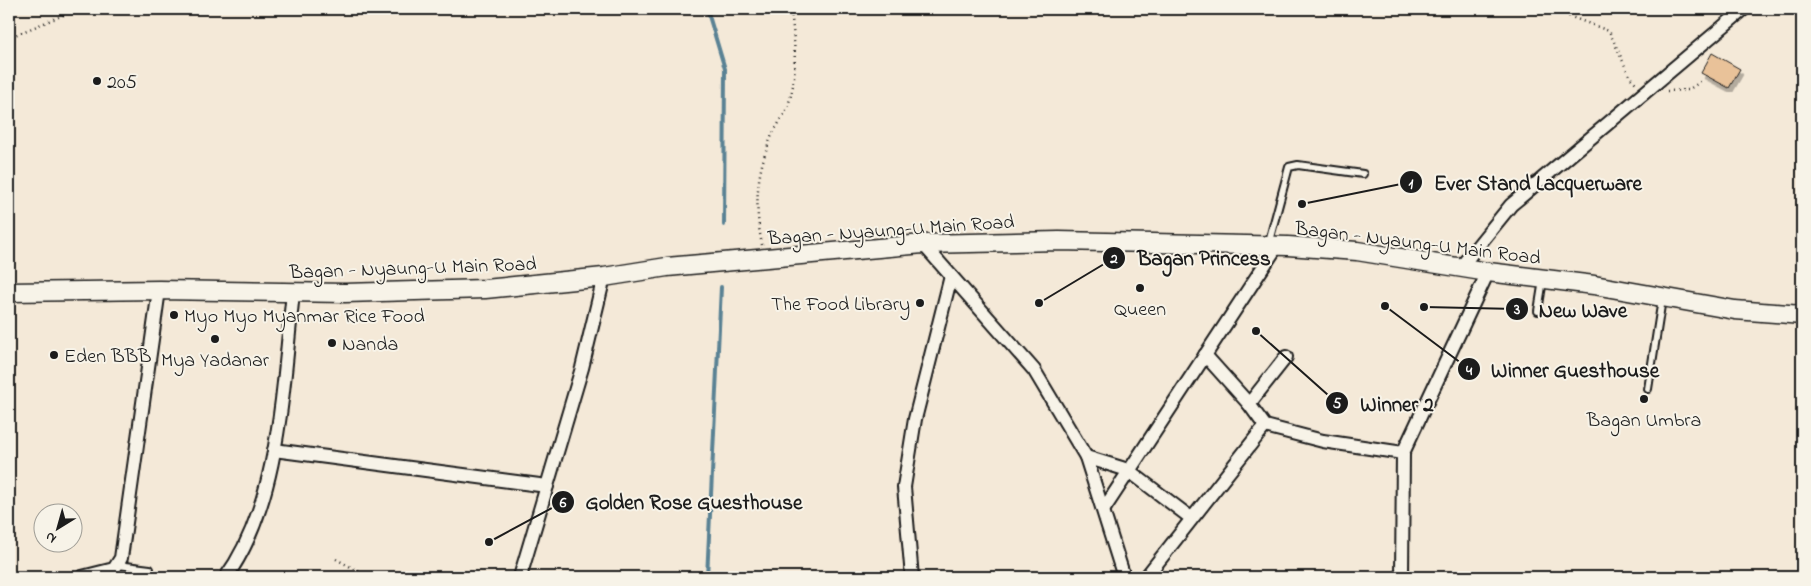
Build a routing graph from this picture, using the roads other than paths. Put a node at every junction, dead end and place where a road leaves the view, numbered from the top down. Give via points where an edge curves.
1 (1744, 9) edge
2 (1363, 174) dead end
3 (923, 244) junction
4 (1272, 246) junction
5 (1460, 268) junction
6 (1488, 272) junction
7 (951, 276) junction
8 (604, 277) junction
9 (1543, 279) junction
10 (159, 290) junction
11 (9, 292) edge
12 (293, 293) junction
13 (1662, 299) junction
14 (1538, 311) dead end
15 (1802, 315) edge
16 (1205, 355) junction
17 (1286, 357) dead end
18 (1648, 389) dead end
19 (1249, 404) junction
20 (1265, 426) junction
21 (274, 450) junction
22 (1403, 453) junction
23 (1086, 457) junction
24 (1128, 470) junction
25 (547, 486) junction
26 (1104, 509) junction
27 (1191, 518) junction
28 (118, 565) junction
29 (150, 569) dead end
30 (82, 577) edge
31 (226, 577) edge
32 (520, 577) edge
33 (912, 577) edge
34 (1124, 577) edge
35 (1146, 577) edge
36 (1402, 577) edge

1 - 5 street via 1511,205
2 - 4 lane via 1289,166
3 - 4 main road, Bagan - Nyaung-U Main Road via 1059,241
3 - 7 street
3 - 8 main road, Bagan - Nyaung-U Main Road via 667,267
4 - 5 main road, Bagan - Nyaung-U Main Road via 1357,252
4 - 16 street
5 - 6 main road, Bagan - Nyaung-U Main Road
6 - 9 main road, Bagan - Nyaung-U Main Road
6 - 22 street
7 - 23 street via 1034,370
7 - 33 street via 915,419 904,487
8 - 12 main road, Bagan - Nyaung-U Main Road via 485,289
8 - 25 street via 582,368
9 - 13 main road, Bagan - Nyaung-U Main Road via 1594,285
9 - 14 lane
10 - 11 main road, Bagan - Nyaung-U Main Road
10 - 12 main road, Bagan - Nyaung-U Main Road
10 - 28 street
12 - 21 street
13 - 15 main road, Bagan - Nyaung-U Main Road via 1734,310
13 - 18 lane
16 - 19 street
16 - 24 street
17 - 19 street
19 - 20 street
20 - 22 street via 1323,441
20 - 27 street
21 - 25 street
21 - 31 street via 249,535 236,564
22 - 36 street
23 - 24 street
23 - 26 street
24 - 26 street
24 - 27 street
25 - 32 street
26 - 34 street
27 - 35 street
28 - 29 lane
28 - 30 street via 109,572

